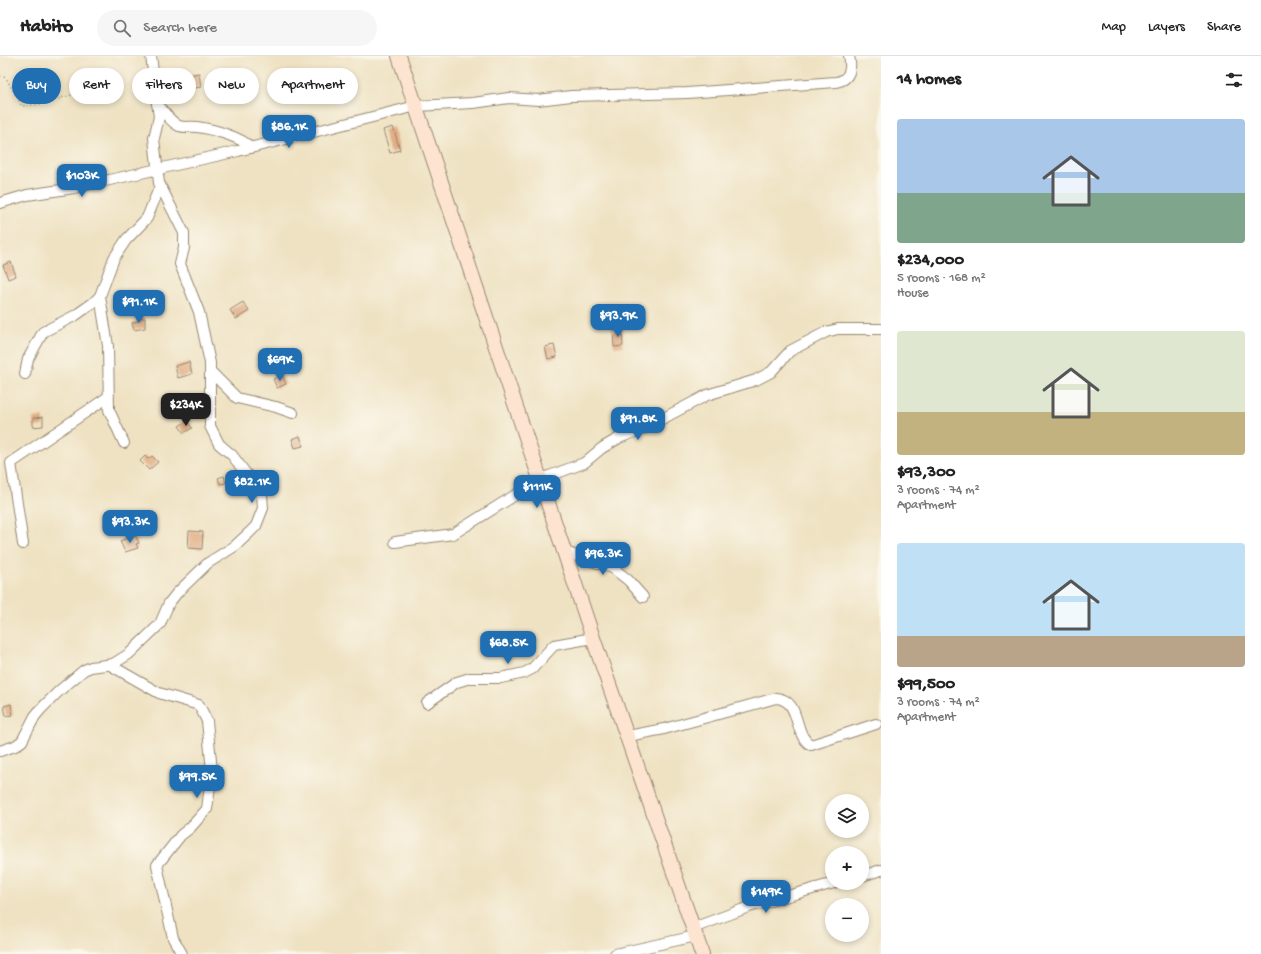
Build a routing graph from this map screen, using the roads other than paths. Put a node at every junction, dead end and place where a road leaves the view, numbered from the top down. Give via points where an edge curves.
1 (151, 56) edge
2 (399, 56) edge
3 (849, 56) edge
4 (152, 68) edge
5 (157, 104) joint
6 (416, 106) junction
7 (251, 148) junction
8 (158, 170) junction
9 (160, 186) junction
10 (0, 203) edge
11 (100, 296) junction
12 (881, 329) edge
13 (211, 372) junction
14 (25, 374) dead end
15 (108, 397) junction
16 (293, 413) dead end
17 (124, 443) dead end
18 (541, 479) junction
19 (395, 542) dead end
20 (23, 544) dead end
21 (565, 552) junction
22 (643, 597) dead end
23 (593, 638) junction
24 (110, 665) junction
25 (427, 703) dead end
26 (876, 724) dead end
27 (628, 736) junction
28 (0, 751) edge
29 (881, 870) edge
30 (869, 874) edge
31 (825, 886) edge
32 (694, 932) junction
33 (182, 954) edge
34 (615, 954) edge
35 (702, 954) edge

1 - 4 street
2 - 6 street
3 - 6 street via 849,74 842,81 836,82 687,93 571,96 538,100 509,98
5 - 7 street via 172,121 181,126 202,128 232,137 247,143
5 - 8 street via 159,116 154,138
6 - 7 street
6 - 18 street
7 - 8 street
8 - 9 street
8 - 10 street via 27,195
9 - 11 street via 147,218 126,240 114,258
9 - 13 street via 184,233 180,264 199,312
11 - 14 street via 76,315 43,332 28,359
11 - 15 street via 108,346
12 - 18 street via 838,329 826,332 790,351 771,372 756,380 707,395 645,428 614,441 584,463
13 - 16 street via 237,398
13 - 24 street via 210,426 219,444 232,455 262,495 261,515 256,526 244,539 208,563 177,593 169,602 160,624 153,632 121,661
15 - 17 street via 110,414
15 - 20 street via 11,463
18 - 19 street via 453,534
18 - 21 street
21 - 22 street via 613,568
21 - 23 street
23 - 25 street via 554,645 532,669 524,673 501,678 470,678 457,682
23 - 27 street
24 - 28 street via 84,670 41,709 22,741
24 - 33 street via 159,694 199,705 207,720 212,771 207,809 181,835 157,865 173,938
26 - 27 street via 811,744 804,738 789,703 776,698 664,729
27 - 32 street
29 - 30 street
31 - 32 street via 749,907
32 - 34 street
32 - 35 street

